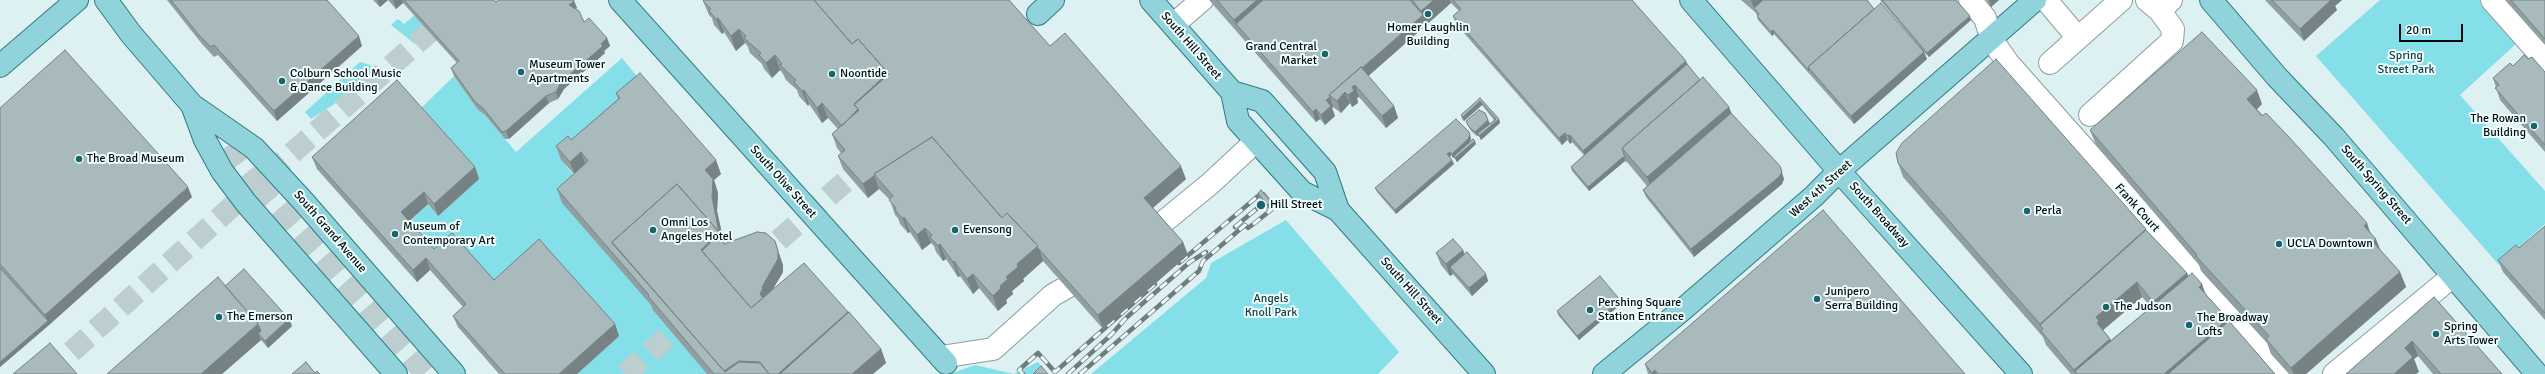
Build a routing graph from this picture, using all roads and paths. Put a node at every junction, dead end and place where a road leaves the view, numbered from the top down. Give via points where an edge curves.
1 (77, 0) edge
2 (106, 0) edge
3 (620, 0) edge
4 (1151, 0) edge
5 (1202, 0) edge
6 (1691, 0) edge
7 (1970, 0) edge
8 (2035, 0) edge
9 (2046, 0) edge
10 (2121, 0) edge
11 (2211, 0) edge
12 (2492, 0) edge
13 (2159, 4) edge
14 (1173, 25) junction
15 (2078, 38) junction
16 (1992, 40) junction
17 (2545, 60) edge
18 (2050, 63) dead end
19 (0, 66) edge
20 (1232, 92) junction
21 (192, 105) junction
22 (2090, 115) dead end
23 (1256, 141) junction
24 (1839, 171) junction
25 (1338, 210) junction
26 (1161, 224) edge
27 (2453, 276) junction
28 (1067, 287) edge
29 (943, 360) joint
30 (396, 374) edge
31 (454, 374) edge
32 (1484, 374) edge
33 (1604, 374) edge
34 (2021, 374) edge
35 (2284, 374) edge
36 (2334, 374) edge
37 (2537, 374) edge

1 - 19 main road
2 - 21 main road, South Grand Avenue via 131,34
3 - 29 main road, South Olive Street
4 - 14 main road, South Hill Street
5 - 14 lane
6 - 24 main road, South Broadway
7 - 16 lane, Frank Court via 1985,18
8 - 16 main road, West 4th Street
9 - 15 lane
10 - 15 lane
11 - 27 main road, South Spring Street via 2277,77 2334,137
12 - 17 lane
13 - 22 lane via 2173,29 2172,41
14 - 20 main road, South Hill Street
15 - 18 lane
16 - 24 main road, West 4th Street
16 - 35 lane, Frank Court via 2013,69
20 - 23 main road, South Hill Street via 1238,121
20 - 25 main road, South Hill Street via 1262,101 1325,172
21 - 30 main road, South Grand Avenue via 205,140 231,184
21 - 31 main road, South Grand Avenue via 254,148 304,201
23 - 25 main road, South Hill Street via 1302,192
23 - 26 lane via 1211,183
24 - 33 main road, West 4th Street via 1814,196 1681,311
24 - 34 main road, South Broadway
25 - 32 main road, South Hill Street
27 - 36 lane
27 - 37 main road, South Spring Street
28 - 29 lane via 1053,295 993,349

